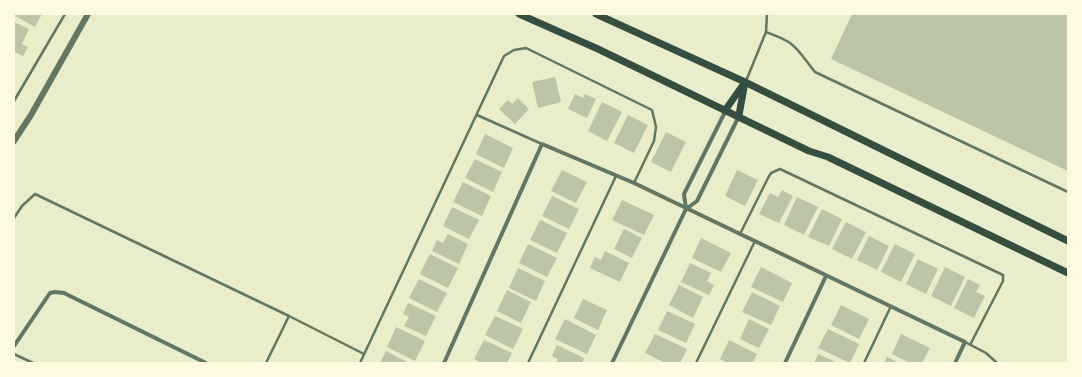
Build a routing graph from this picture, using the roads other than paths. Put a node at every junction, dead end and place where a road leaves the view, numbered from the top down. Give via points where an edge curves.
1 (65, 14) edge
2 (88, 14) edge
3 (519, 14) edge
4 (596, 14) edge
5 (767, 14) edge
6 (766, 32) junction
7 (746, 82) junction
8 (14, 101) edge
9 (726, 109) junction
10 (477, 114) junction
11 (739, 115) junction
12 (14, 141) edge
13 (542, 144) junction
14 (616, 176) junction
15 (634, 183) junction
16 (1068, 192) edge
17 (686, 208) junction
18 (14, 218) edge
19 (740, 234) junction
20 (755, 241) junction
21 (1068, 241) edge
22 (1068, 273) edge
23 (826, 276) junction
24 (891, 306) junction
25 (289, 316) junction
26 (965, 342) junction
27 (970, 345) junction
28 (14, 346) edge
29 (14, 354) edge
30 (364, 354) junction
31 (33, 363) edge
32 (206, 363) edge
33 (266, 363) edge
34 (360, 363) edge
35 (444, 363) edge
36 (528, 363) edge
37 (612, 363) edge
38 (696, 363) edge
39 (784, 363) edge
40 (864, 363) edge
41 (955, 363) edge
42 (997, 363) edge

1 - 8 lane
2 - 12 street
3 - 9 main road
4 - 7 main road
5 - 6 lane
6 - 7 lane
6 - 16 lane via 790,43 816,72
7 - 9 main road
7 - 11 main road
7 - 21 main road
9 - 11 main road
9 - 17 street via 684,194
10 - 13 lane
10 - 15 lane via 504,56 514,50 526,48 652,110 656,127 654,141
10 - 30 lane
11 - 17 street via 697,201
11 - 22 main road
13 - 14 street
13 - 35 street
14 - 15 street
14 - 36 lane
15 - 17 street
17 - 19 street
17 - 37 street
18 - 25 lane via 35,194
19 - 20 street
19 - 27 lane via 771,173 780,169 995,271 1003,275 1003,281
20 - 23 street
20 - 38 lane
23 - 24 street
23 - 39 street
24 - 26 street
24 - 40 lane
25 - 30 lane
25 - 33 lane
26 - 27 lane
26 - 41 street
27 - 42 lane via 986,353
28 - 32 street via 50,294 55,292 64,293
29 - 31 lane
30 - 34 lane

